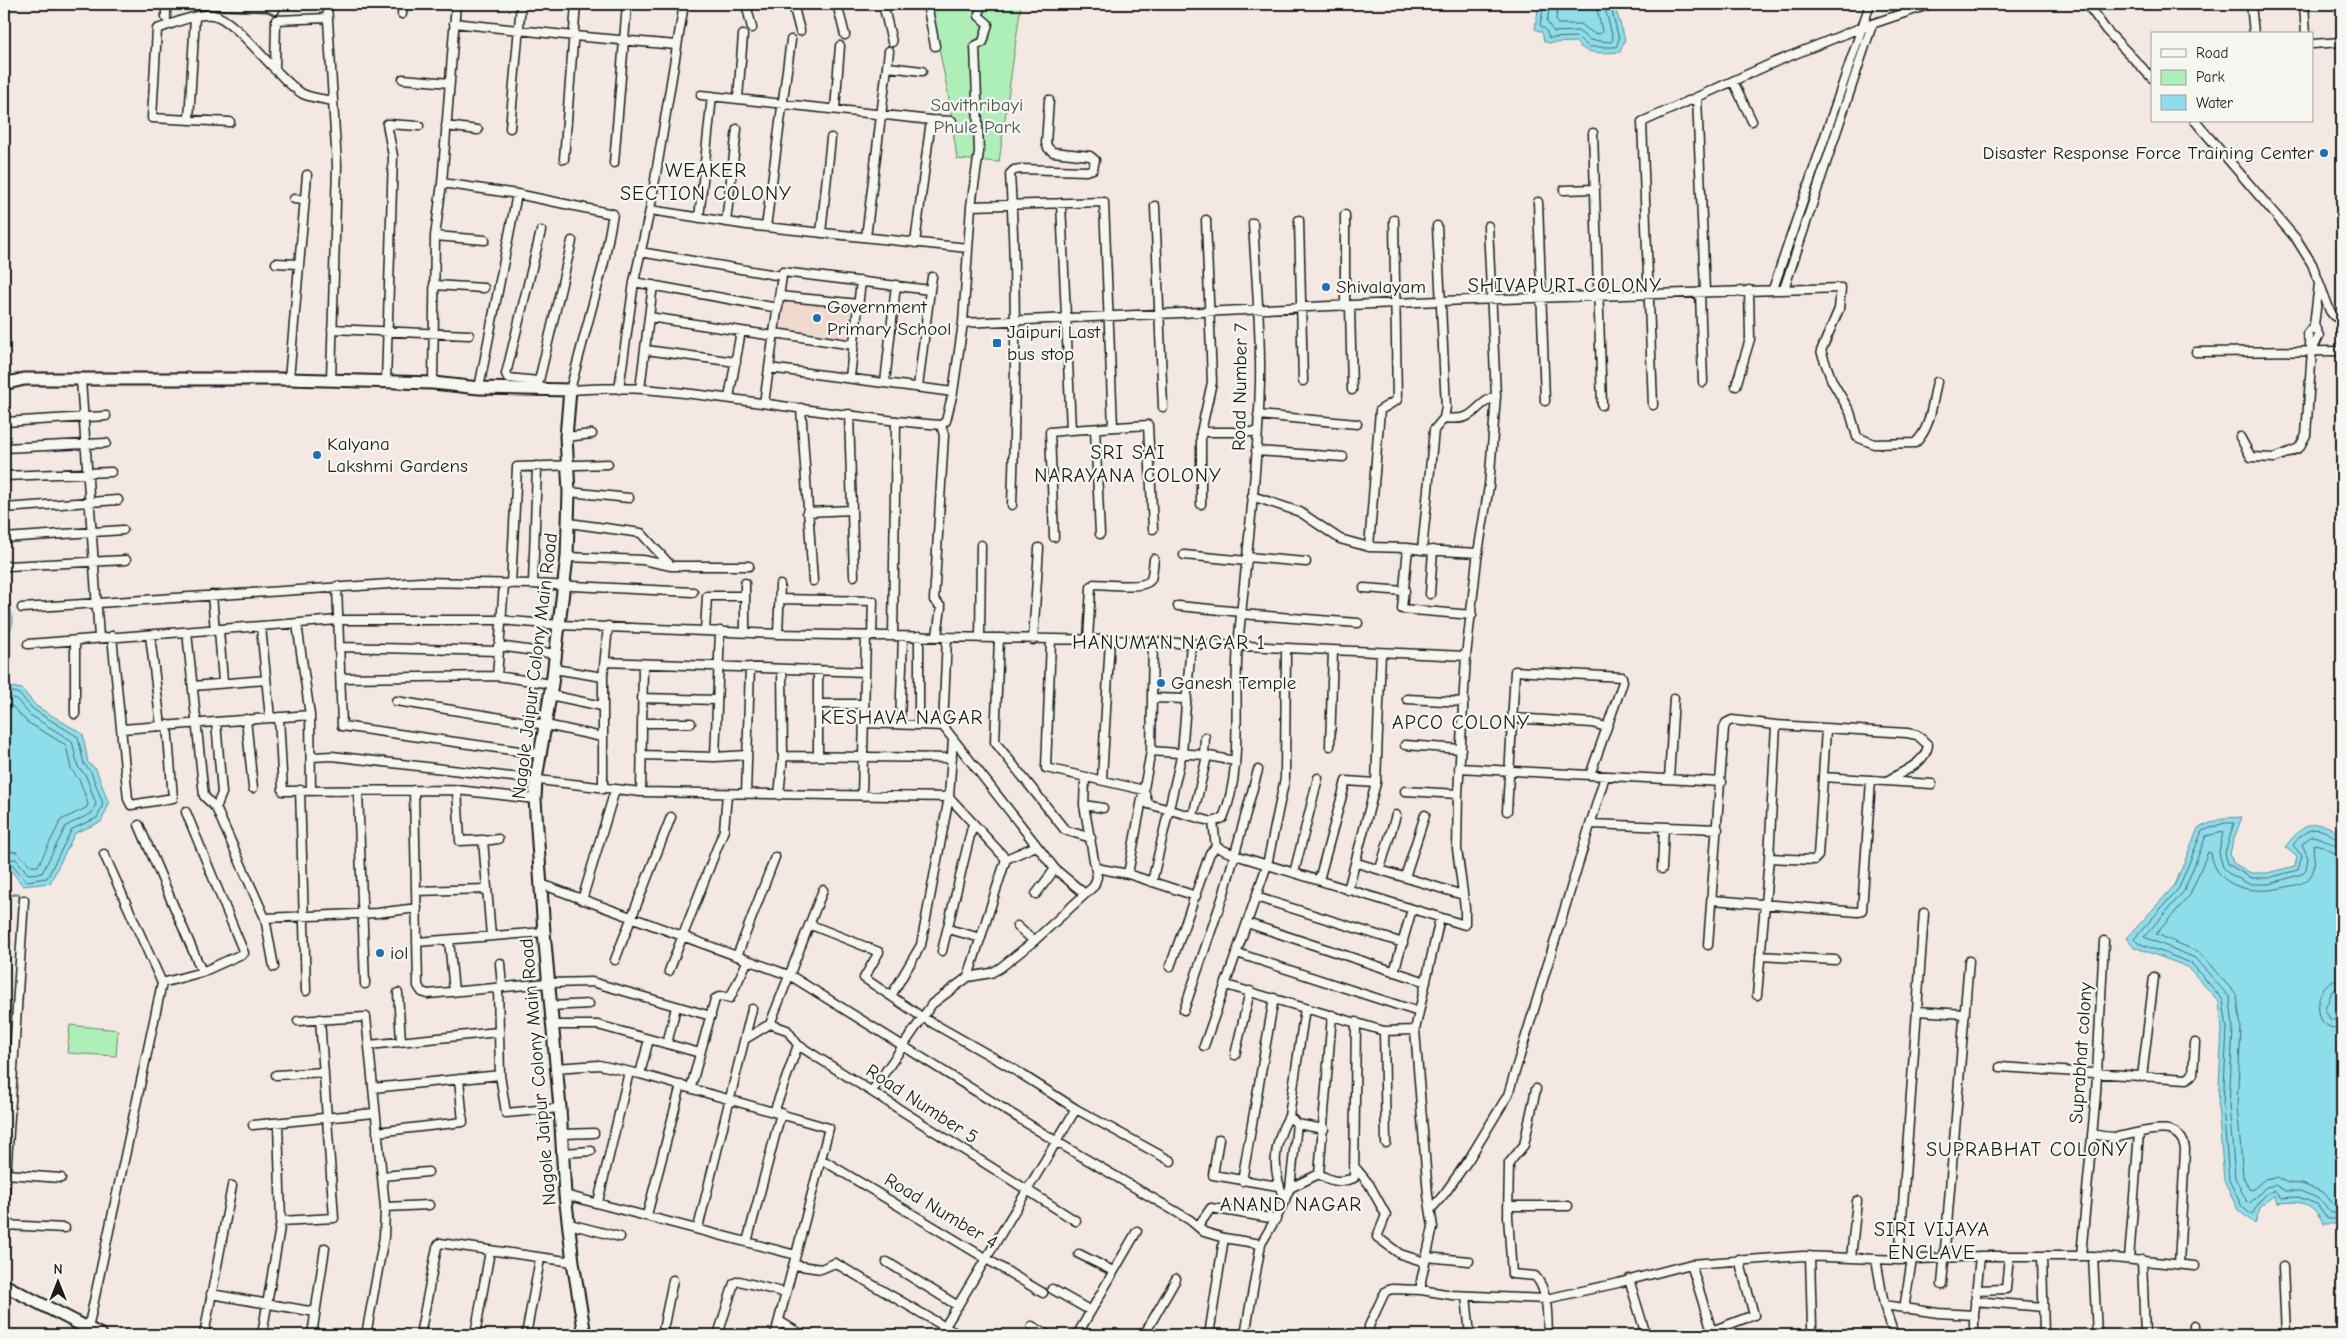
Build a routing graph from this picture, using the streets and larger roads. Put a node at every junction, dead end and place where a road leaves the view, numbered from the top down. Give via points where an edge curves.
1 (166, 4) edge
2 (182, 4) edge
3 (327, 4) edge
4 (403, 4) edge
5 (456, 4) edge
6 (521, 4) edge
7 (576, 4) edge
8 (627, 4) edge
9 (684, 4) edge
10 (746, 4) edge
11 (793, 4) edge
12 (837, 4) edge
13 (883, 4) edge
14 (927, 4) edge
15 (980, 4) edge
16 (1870, 4) edge
17 (1931, 4) edge
18 (2087, 4) edge
19 (2251, 4) edge
20 (2304, 4) edge
21 (221, 6) edge
22 (275, 7) edge
23 (402, 14) dead end
24 (195, 17) junction
25 (166, 18) dead end
26 (328, 18) junction
27 (276, 20) junction
28 (454, 23) junction
29 (1872, 25) junction
30 (752, 28) dead end
31 (1860, 28) junction
32 (517, 31) junction
33 (800, 32) dead end
34 (2254, 32) edge
35 (2306, 32) edge
36 (744, 35) dead end
37 (574, 36) junction
38 (845, 36) dead end
39 (791, 40) dead end
40 (625, 41) junction
41 (892, 42) dead end
42 (2342, 42) edge
43 (2314, 44) edge
44 (676, 45) junction
45 (840, 46) dead end
46 (935, 46) dead end
47 (889, 51) dead end
48 (888, 67) junction
49 (275, 70) junction
50 (922, 71) dead end
51 (2151, 77) edge
52 (403, 78) dead end
53 (1733, 81) junction
54 (450, 83) junction
55 (701, 94) dead end
56 (712, 96) junction
57 (1698, 97) junction
58 (738, 98) junction
59 (1049, 100) dead end
60 (333, 101) junction
61 (783, 104) junction
62 (835, 109) junction
63 (882, 115) junction
64 (189, 120) junction
65 (931, 120) junction
66 (952, 121) dead end
67 (1752, 121) dead end
68 (230, 122) dead end
69 (2196, 122) edge
70 (419, 126) dead end
71 (446, 126) junction
72 (510, 128) dead end
73 (737, 129) dead end
74 (478, 130) dead end
75 (1593, 133) dead end
76 (831, 138) dead end
77 (564, 159) dead end
78 (1816, 161) junction
79 (614, 163) dead end
80 (1825, 164) junction
81 (307, 175) dead end
82 (442, 183) junction
83 (1595, 189) junction
84 (1564, 190) dead end
85 (517, 194) junction
86 (294, 199) dead end
87 (305, 200) junction
88 (1538, 202) dead end
89 (1061, 203) junction
90 (1012, 204) junction
91 (971, 206) junction
92 (1155, 206) dead end
93 (650, 210) junction
94 (1345, 215) dead end
95 (699, 218) junction
96 (1206, 220) dead end
97 (1299, 220) dead end
98 (1394, 220) dead end
99 (726, 222) junction
100 (1253, 223) dead end
101 (1437, 226) dead end
102 (1488, 226) dead end
103 (766, 227) junction
104 (541, 231) dead end
105 (821, 233) junction
106 (435, 236) junction
107 (866, 237) junction
108 (485, 240) dead end
109 (572, 241) dead end
110 (915, 243) junction
111 (968, 248) junction
112 (640, 252) junction
113 (276, 263) dead end
114 (298, 264) junction
115 (782, 276) junction
116 (932, 277) dead end
117 (634, 282) junction
118 (862, 282) junction
119 (2319, 282) junction
120 (434, 285) junction
121 (653, 285) junction
122 (896, 285) junction
123 (484, 288) dead end
124 (1784, 289) junction
125 (930, 290) junction
126 (1748, 290) junction
127 (1773, 290) junction
128 (1702, 291) junction
129 (1648, 294) junction
130 (1600, 295) junction
131 (779, 296) junction
132 (1541, 298) junction
133 (1491, 300) junction
134 (1440, 301) junction
135 (1396, 303) junction
136 (858, 304) junction
137 (1348, 306) junction
138 (1302, 307) junction
139 (778, 308) junction
140 (1258, 309) junction
141 (1208, 312) junction
142 (1159, 314) junction
143 (1109, 316) junction
144 (649, 317) junction
145 (1066, 318) junction
146 (1015, 320) junction
147 (2342, 320) edge
148 (963, 323) junction
149 (332, 329) junction
150 (741, 331) junction
151 (387, 332) junction
152 (433, 334) junction
153 (774, 334) junction
154 (469, 335) dead end
155 (853, 346) junction
156 (646, 350) junction
157 (2312, 350) junction
158 (2196, 352) dead end
159 (2342, 352) edge
160 (736, 362) junction
161 (769, 368) junction
162 (850, 378) junction
163 (289, 379) junction
164 (81, 380) junction
165 (331, 380) junction
166 (1303, 381) dead end
167 (885, 382) junction
168 (1703, 382) dead end
169 (1937, 382) dead end
170 (386, 383) junction
171 (433, 383) junction
172 (4, 384) edge
173 (535, 385) junction
174 (1736, 386) dead end
175 (918, 387) junction
176 (479, 388) junction
177 (619, 389) junction
178 (640, 389) junction
179 (570, 390) junction
180 (1352, 390) dead end
181 (953, 392) junction
182 (1496, 396) junction
183 (729, 398) junction
184 (1545, 401) dead end
185 (764, 403) junction
186 (1602, 405) dead end
187 (1653, 405) dead end
188 (1163, 407) dead end
189 (801, 408) junction
190 (849, 414) junction
191 (1258, 415) junction
192 (4, 416) edge
193 (106, 416) dead end
194 (82, 417) junction
195 (1444, 418) junction
196 (896, 422) junction
197 (4, 423) edge
198 (1357, 424) dead end
199 (941, 425) junction
200 (1114, 426) junction
201 (1095, 429) junction
202 (1071, 430) junction
203 (1201, 432) junction
204 (1257, 432) junction
205 (592, 434) dead end
206 (566, 437) junction
207 (2240, 437) dead end
208 (106, 443) dead end
209 (84, 445) junction
210 (4, 448) edge
211 (1256, 451) junction
212 (1343, 457) dead end
213 (608, 464) dead end
214 (537, 466) junction
215 (568, 466) junction
216 (111, 472) dead end
217 (86, 473) junction
218 (4, 476) edge
219 (570, 492) junction
220 (1252, 496) junction
221 (629, 498) dead end
222 (118, 500) dead end
223 (89, 502) junction
224 (1201, 504) dead end
225 (1012, 505) dead end
226 (4, 508) edge
227 (852, 510) junction
228 (807, 512) junction
229 (569, 523) junction
230 (1153, 529) dead end
231 (123, 530) dead end
232 (91, 532) junction
233 (1100, 534) dead end
234 (1054, 536) dead end
235 (4, 538) edge
236 (982, 545) dead end
237 (1369, 547) junction
238 (1039, 548) dead end
239 (1408, 548) junction
240 (1422, 550) junction
241 (1433, 550) junction
242 (1478, 553) junction
243 (1184, 555) dead end
244 (568, 557) junction
245 (1154, 559) dead end
246 (1247, 559) junction
247 (126, 560) dead end
248 (93, 561) junction
249 (1306, 562) dead end
250 (8, 566) dead end
251 (671, 566) junction
252 (749, 566) dead end
253 (854, 576) dead end
254 (813, 581) dead end
255 (745, 582) dead end
256 (507, 584) junction
257 (533, 584) junction
258 (337, 586) junction
259 (564, 586) junction
260 (780, 586) dead end
261 (1364, 588) dead end
262 (1404, 591) junction
263 (692, 592) dead end
264 (212, 594) junction
265 (1430, 594) dead end
266 (745, 598) junction
267 (780, 599) junction
268 (96, 602) junction
269 (1178, 606) dead end
270 (22, 608) dead end
271 (1242, 613) junction
272 (1472, 615) junction
273 (338, 620) junction
274 (500, 620) junction
275 (1358, 623) dead end
276 (297, 624) junction
277 (560, 625) junction
278 (608, 626) junction
279 (261, 627) junction
280 (217, 631) junction
281 (705, 631) junction
282 (720, 631) junction
283 (187, 632) junction
284 (746, 632) junction
285 (778, 634) junction
286 (150, 635) junction
287 (112, 636) junction
288 (869, 636) junction
289 (893, 636) junction
290 (919, 636) junction
291 (937, 636) junction
292 (99, 637) junction
293 (903, 637) junction
294 (947, 637) junction
295 (980, 638) junction
296 (999, 638) junction
297 (1033, 640) junction
298 (1051, 640) junction
299 (1088, 640) junction
300 (1110, 640) junction
301 (75, 641) junction
302 (1153, 643) junction
303 (28, 644) dead end
304 (1191, 644) junction
305 (1238, 646) junction
306 (340, 648) junction
307 (498, 648) junction
308 (1286, 648) junction
309 (1333, 651) junction
310 (1381, 653) junction
311 (556, 654) junction
312 (1466, 656) junction
313 (605, 662) junction
314 (643, 664) junction
315 (718, 666) junction
316 (750, 667) junction
317 (554, 669) junction
318 (782, 669) junction
319 (818, 670) junction
320 (864, 672) junction
321 (497, 676) junction
322 (603, 677) junction
323 (341, 678) junction
324 (266, 680) junction
325 (223, 682) junction
326 (193, 686) junction
327 (551, 690) junction
328 (642, 698) junction
329 (1153, 698) junction
330 (1674, 698) dead end
331 (1187, 699) junction
332 (1407, 699) dead end
333 (716, 700) junction
334 (396, 701) dead end
335 (1464, 702) junction
336 (818, 704) junction
337 (864, 704) junction
338 (602, 706) junction
339 (75, 714) dead end
340 (310, 715) junction
341 (279, 717) junction
342 (270, 718) junction
343 (1512, 718) junction
344 (246, 720) junction
345 (216, 722) junction
346 (197, 723) junction
347 (642, 723) junction
348 (692, 723) dead end
349 (864, 724) junction
350 (900, 724) junction
351 (546, 725) junction
352 (919, 725) junction
353 (1776, 725) junction
354 (164, 726) junction
355 (943, 726) junction
356 (1606, 727) junction
357 (122, 729) junction
358 (1826, 729) junction
359 (602, 737) junction
360 (1205, 737) dead end
361 (953, 739) junction
362 (1406, 745) dead end
363 (1330, 746) dead end
364 (1461, 749) junction
365 (1152, 751) junction
366 (1182, 753) junction
367 (540, 754) junction
368 (747, 754) junction
369 (641, 755) junction
370 (818, 755) junction
371 (1205, 755) junction
372 (783, 756) junction
373 (715, 757) junction
374 (863, 757) junction
375 (312, 758) junction
376 (952, 758) junction
377 (1235, 761) junction
378 (1460, 768) junction
379 (1258, 770) dead end
380 (1509, 770) junction
381 (1590, 775) junction
382 (1605, 776) junction
383 (1823, 777) junction
384 (1085, 778) junction
385 (1318, 778) dead end
386 (536, 779) junction
387 (1102, 779) junction
388 (1669, 779) junction
389 (1871, 780) junction
390 (1887, 781) junction
391 (1722, 782) junction
392 (1376, 783) junction
393 (1932, 784) dead end
394 (253, 788) dead end
395 (603, 789) junction
396 (300, 790) junction
397 (311, 790) junction
398 (414, 790) junction
399 (457, 790) junction
400 (615, 790) junction
401 (1144, 790) junction
402 (358, 791) junction
403 (1405, 791) dead end
404 (641, 792) junction
405 (727, 794) junction
406 (746, 794) junction
407 (1458, 794) junction
408 (779, 795) junction
409 (862, 796) junction
410 (949, 797) junction
411 (535, 799) junction
412 (1084, 805) junction
413 (216, 808) junction
414 (1103, 808) dead end
415 (1169, 810) junction
416 (1507, 811) dead end
417 (186, 812) dead end
418 (1396, 815) dead end
419 (1425, 815) dead end
420 (1193, 816) junction
421 (671, 817) dead end
422 (1213, 822) junction
423 (973, 823) junction
424 (1591, 824) junction
425 (139, 825) dead end
426 (1664, 827) junction
427 (1718, 829) junction
428 (1091, 838) junction
429 (498, 839) dead end
430 (483, 841) junction
431 (1036, 846) junction
432 (1216, 847) junction
433 (104, 854) dead end
434 (1235, 855) junction
435 (775, 857) dead end
436 (1769, 858) junction
437 (1006, 859) junction
438 (1357, 863) junction
439 (1267, 865) junction
440 (1096, 868) junction
441 (1380, 869) junction
442 (1662, 869) dead end
443 (1055, 870) junction
444 (1294, 873) junction
445 (1128, 874) junction
446 (1405, 877) junction
447 (1319, 880) junction
448 (1152, 882) junction
449 (541, 884) junction
450 (487, 889) junction
451 (823, 890) dead end
452 (1348, 890) junction
453 (416, 892) junction
454 (1036, 894) dead end
455 (1085, 894) junction
456 (1463, 894) junction
457 (1196, 896) junction
458 (1256, 896) junction
459 (24, 900) dead end
460 (582, 900) junction
461 (1712, 900) junction
462 (1765, 903) junction
463 (417, 908) junction
464 (1412, 910) junction
465 (362, 912) junction
466 (304, 914) junction
467 (1924, 914) dead end
468 (265, 918) junction
469 (632, 918) junction
470 (1440, 918) junction
471 (1247, 923) junction
472 (811, 925) junction
473 (1017, 926) dead end
474 (948, 929) junction
475 (544, 932) junction
476 (491, 936) junction
477 (684, 937) junction
478 (981, 938) junction
479 (449, 940) junction
480 (1034, 941) junction
481 (2104, 941) dead end
482 (417, 942) junction
483 (1402, 943) junction
484 (1708, 945) dead end
485 (942, 951) dead end
486 (1237, 952) junction
487 (737, 956) junction
488 (1760, 956) junction
489 (614, 960) dead end
490 (748, 960) junction
491 (1835, 960) dead end
492 (1969, 961) dead end
493 (500, 963) dead end
494 (274, 967) dead end
495 (1170, 967) dead end
496 (202, 972) junction
497 (669, 972) dead end
498 (1394, 972) junction
499 (791, 976) junction
500 (968, 977) junction
501 (2154, 977) dead end
502 (1426, 982) junction
503 (162, 983) junction
504 (548, 983) junction
505 (365, 984) dead end
506 (1226, 984) junction
507 (500, 988) junction
508 (306, 991) dead end
509 (1250, 991) junction
510 (454, 992) junction
511 (398, 993) dead end
512 (1757, 995) dead end
513 (891, 996) junction
514 (1274, 998) junction
515 (589, 1004) dead end
516 (550, 1006) junction
517 (676, 1007) junction
518 (1305, 1008) junction
519 (752, 1009) dead end
520 (1184, 1010) dead end
521 (1916, 1011) junction
522 (1419, 1012) junction
523 (1965, 1014) junction
524 (1332, 1015) junction
525 (711, 1016) junction
526 (922, 1017) junction
527 (320, 1019) junction
528 (298, 1022) dead end
529 (1356, 1022) junction
530 (770, 1024) junction
531 (551, 1026) junction
532 (1384, 1030) junction
533 (1414, 1030) junction
534 (498, 1032) junction
535 (649, 1039) junction
536 (745, 1039) junction
537 (400, 1041) junction
538 (2195, 1043) dead end
539 (667, 1044) junction
540 (369, 1045) junction
541 (798, 1045) junction
542 (905, 1045) junction
543 (1204, 1046) dead end
544 (700, 1053) junction
545 (1234, 1055) dead end
546 (2000, 1067) dead end
547 (555, 1068) junction
548 (324, 1072) junction
549 (629, 1072) junction
550 (640, 1074) junction
551 (276, 1075) dead end
552 (500, 1075) junction
553 (2096, 1075) junction
554 (2142, 1077) junction
555 (459, 1079) junction
556 (681, 1085) junction
557 (691, 1087) junction
558 (373, 1088) junction
559 (1536, 1089) dead end
560 (872, 1091) junction
561 (730, 1099) junction
562 (560, 1108) junction
563 (1076, 1108) junction
564 (374, 1113) junction
565 (778, 1113) junction
566 (1289, 1116) junction
567 (328, 1118) junction
568 (278, 1123) junction
569 (1297, 1124) junction
570 (253, 1125) dead end
571 (1324, 1129) junction
572 (377, 1132) junction
573 (594, 1133) dead end
574 (2139, 1133) junction
575 (562, 1134) junction
576 (2092, 1134) junction
577 (1219, 1139) dead end
578 (1057, 1142) junction
579 (1386, 1143) dead end
580 (591, 1151) dead end
581 (563, 1152) junction
582 (821, 1159) junction
583 (1171, 1161) dead end
584 (1354, 1166) junction
585 (428, 1172) dead end
586 (6, 1174) junction
587 (1320, 1174) junction
588 (382, 1176) junction
589 (61, 1178) dead end
590 (1242, 1181) junction
591 (232, 1186) dead end
592 (1278, 1186) junction
593 (1290, 1188) junction
594 (1028, 1191) junction
595 (565, 1195) junction
596 (1285, 1201) junction
597 (1857, 1201) dead end
598 (598, 1202) junction
599 (429, 1205) dead end
600 (1508, 1206) junction
601 (1568, 1206) dead end
602 (385, 1207) junction
603 (4, 1208) edge
604 (1432, 1208) junction
605 (647, 1215) junction
606 (1276, 1219) junction
607 (1076, 1220) dead end
608 (280, 1221) junction
609 (568, 1224) junction
610 (4, 1225) edge
611 (1199, 1225) junction
612 (65, 1228) dead end
613 (698, 1228) junction
614 (1137, 1231) dead end
615 (620, 1236) dead end
616 (1224, 1238) junction
617 (747, 1242) junction
618 (1261, 1244) junction
619 (325, 1248) dead end
620 (490, 1251) junction
621 (1078, 1254) dead end
622 (796, 1255) junction
623 (1810, 1256) junction
624 (1980, 1256) junction
625 (2010, 1256) junction
626 (2042, 1256) junction
627 (2082, 1256) junction
628 (2093, 1256) junction
629 (1946, 1257) junction
630 (987, 1258) junction
631 (1851, 1258) junction
632 (540, 1259) junction
633 (1739, 1259) junction
634 (1876, 1259) junction
635 (1912, 1259) junction
636 (2129, 1259) junction
637 (1426, 1260) junction
638 (1899, 1260) junction
639 (2142, 1260) junction
640 (1469, 1261) dead end
641 (573, 1262) junction
642 (887, 1262) dead end
643 (1691, 1264) junction
644 (2179, 1264) junction
645 (794, 1265) junction
646 (2195, 1266) dead end
647 (2283, 1267) dead end
648 (1114, 1272) junction
649 (1176, 1279) dead end
650 (1629, 1279) junction
651 (673, 1280) dead end
652 (1942, 1285) dead end
653 (4, 1286) edge
654 (1052, 1290) dead end
655 (1421, 1290) junction
656 (1976, 1290) junction
657 (786, 1293) junction
658 (1043, 1293) dead end
659 (211, 1294) junction
660 (1466, 1296) junction
661 (1546, 1299) junction
662 (1975, 1301) junction
663 (267, 1304) junction
664 (1884, 1305) junction
665 (958, 1306) junction
666 (2043, 1307) junction
667 (1904, 1308) junction
668 (1091, 1310) junction
669 (315, 1312) junction
670 (1974, 1315) junction
671 (779, 1321) junction
672 (2194, 1325) dead end
673 (1032, 1326) dead end
674 (945, 1327) junction
675 (1812, 1327) dead end
676 (1974, 1327) dead end
677 (88, 1329) junction
678 (1712, 1333) edge
679 (101, 1335) edge
680 (204, 1335) edge
681 (262, 1335) edge
682 (312, 1335) edge
683 (366, 1335) edge
684 (420, 1335) edge
685 (475, 1335) edge
686 (526, 1335) edge
687 (585, 1335) edge
688 (662, 1335) edge
689 (718, 1335) edge
690 (775, 1335) edge
691 (802, 1335) edge
692 (940, 1335) edge
693 (959, 1335) edge
694 (1048, 1335) edge
695 (1077, 1335) edge
696 (1144, 1335) edge
697 (1210, 1335) edge
698 (1245, 1335) edge
699 (1368, 1335) edge
700 (1470, 1335) edge
701 (1548, 1335) edge
702 (1646, 1335) edge
703 (1701, 1335) edge
704 (1894, 1335) edge
705 (2044, 1335) edge
706 (2097, 1335) edge
707 (2146, 1335) edge
708 (2194, 1335) edge
709 (2286, 1335) edge

1 - 25 street
2 - 21 street
3 - 26 street
4 - 23 street
5 - 28 street
6 - 32 street
7 - 37 street
8 - 40 street
9 - 44 street
10 - 30 street
11 - 33 street
12 - 38 street
13 - 41 street
14 - 46 street
15 - 91 street via 979,16 988,28 983,42 975,46 979,152
16 - 31 street
17 - 29 street
18 - 51 street via 2106,30
19 - 34 street
20 - 35 street
21 - 22 street
22 - 27 street
24 - 49 street via 212,15 221,18
24 - 64 street
24 - 64 street via 157,29 152,118
26 - 27 street
26 - 60 street
27 - 49 street
28 - 32 street
28 - 54 street
29 - 31 street
29 - 80 street
31 - 53 street
31 - 78 street
32 - 37 street
32 - 72 street
36 - 58 street
37 - 40 street
37 - 77 street
39 - 61 street
40 - 44 street
40 - 79 street
42 - 43 street
44 - 93 street
45 - 62 street
47 - 48 street
48 - 50 street
48 - 63 street
49 - 60 street via 303,94
52 - 54 street
53 - 57 street
53 - 67 street
54 - 71 street
55 - 56 street
56 - 58 street
56 - 95 street
57 - 128 street
57 - 129 street via 1642,122
58 - 61 street
59 - 90 street via 1048,148 1053,152 1090,156 1095,160 1093,169 1014,170 1010,174
60 - 149 street via 337,165
61 - 62 street
61 - 103 street
62 - 63 street
63 - 65 street
63 - 107 street
64 - 68 street
65 - 66 street
65 - 110 street
69 - 119 street via 2296,240 2312,264
70 - 151 street via 387,124 393,156
71 - 74 street
71 - 82 street
73 - 99 street
75 - 83 street
76 - 105 street
78 - 80 street
78 - 127 street
80 - 124 street
81 - 87 street
82 - 85 street
82 - 106 street
83 - 84 street
83 - 130 street
85 - 176 street
85 - 179 street, Nagole Jaipur Colony Main Road via 614,214
86 - 87 street
87 - 114 street
88 - 132 street
89 - 90 street
89 - 143 street via 1104,202
89 - 145 street
90 - 91 street
90 - 146 street
91 - 111 street
92 - 142 street
93 - 95 street
93 - 112 street
94 - 137 street
95 - 99 street
96 - 141 street
97 - 138 street
98 - 135 street
99 - 103 street
100 - 140 street, Road Number 7
101 - 134 street
102 - 133 street
103 - 105 street
104 - 173 street via 506,374 508,378
105 - 107 street
106 - 108 street
106 - 120 street
107 - 110 street
109 - 173 street
110 - 111 street
111 - 148 street
112 - 115 street
112 - 117 street
113 - 114 street
114 - 163 street
115 - 118 street via 783,272
115 - 131 street
116 - 125 street
117 - 121 street
117 - 177 street
118 - 122 street
118 - 136 street
119 - 147 street via 2330,311
119 - 157 street via 2314,325 2307,334
120 - 123 street
120 - 152 street
121 - 139 street
121 - 144 street
122 - 125 street
122 - 167 street
124 - 127 street
124 - 169 street via 1841,288 1839,308 1821,351 1832,381 1850,412 1855,433 1862,440 1874,444 1915,443 1926,428
125 - 175 street
126 - 127 street
126 - 128 street
126 - 174 street via 1750,339
128 - 129 street
128 - 168 street
129 - 130 street
129 - 187 street
130 - 132 street
130 - 186 street
131 - 136 street
131 - 139 street
132 - 133 street
132 - 184 street
133 - 134 street
133 - 182 street
134 - 135 street
134 - 195 street
135 - 137 street
135 - 237 street via 1397,400 1380,410
136 - 155 street
137 - 138 street
137 - 180 street
138 - 140 street
138 - 166 street
139 - 153 street
140 - 141 street
140 - 191 street, Road Number 7
141 - 142 street
141 - 203 street via 1212,382
142 - 143 street
142 - 188 street
143 - 145 street
143 - 200 street
144 - 150 street
144 - 156 street
145 - 146 street
145 - 202 street
146 - 148 street
146 - 225 street
148 - 181 street
149 - 151 street
149 - 165 street
150 - 153 street
150 - 160 street
151 - 152 street
151 - 170 street
152 - 154 street
152 - 171 street
153 - 155 street
153 - 161 street
155 - 162 street
156 - 160 street
156 - 178 street
157 - 158 street
157 - 159 street
157 - 207 street via 2306,435 2300,448 2275,458 2251,457
160 - 183 street
161 - 162 street
161 - 185 street
162 - 167 street
163 - 164 street
163 - 165 street
164 - 172 street via 24,379
164 - 194 street
165 - 170 street
167 - 175 street
170 - 171 street
171 - 176 street
173 - 176 street
173 - 179 street
175 - 181 street
177 - 178 street
177 - 179 street
178 - 183 street
179 - 206 street, Nagole Jaipur Colony Main Road
181 - 199 street via 946,420
182 - 195 street via 1468,418
182 - 242 street via 1489,486
183 - 185 street
185 - 189 street
189 - 190 street
189 - 228 street
190 - 196 street
190 - 227 street
191 - 198 street
191 - 204 street, Road Number 7
192 - 197 street
193 - 194 street
194 - 197 street
194 - 209 street
195 - 240 street via 1434,430
196 - 199 street
196 - 289 street
199 - 291 street via 944,435 934,600 941,607
200 - 201 street
200 - 230 street via 1148,424
201 - 202 street
201 - 233 street
202 - 234 street via 1050,432
203 - 204 street
203 - 224 street
204 - 211 street, Road Number 7
205 - 206 street
206 - 215 street, Nagole Jaipur Colony Main Road
208 - 209 street
209 - 210 street
209 - 217 street
211 - 212 street
211 - 220 street, Road Number 7
213 - 215 street
214 - 215 street
214 - 256 street via 517,467
214 - 257 street
215 - 219 street, Nagole Jaipur Colony Main Road
216 - 217 street
217 - 218 street
217 - 223 street
219 - 221 street
219 - 229 street, Nagole Jaipur Colony Main Road
220 - 237 street via 1300,512 1340,539
220 - 246 street, Road Number 7
222 - 223 street
223 - 226 street
223 - 232 street
227 - 228 street
227 - 253 street
228 - 254 street
229 - 244 street, Nagole Jaipur Colony Main Road
229 - 251 street via 641,533
231 - 232 street
232 - 235 street
232 - 248 street
236 - 295 street
237 - 239 street
238 - 297 street
239 - 240 street
239 - 262 street
240 - 241 street
241 - 242 street
241 - 265 street
242 - 272 street
243 - 246 street
244 - 251 street via 643,560
244 - 259 street, Nagole Jaipur Colony Main Road
245 - 299 street via 1152,578 1148,583 1094,584 1091,587
246 - 249 street
246 - 271 street, Road Number 7
247 - 248 street
248 - 250 street
248 - 268 street
251 - 252 street
255 - 266 street
256 - 257 street
256 - 258 street via 420,582
256 - 274 street
257 - 259 street
258 - 264 street
258 - 273 street
259 - 263 street
259 - 277 street, Nagole Jaipur Colony Main Road
260 - 267 street
261 - 262 street
262 - 272 street via 1402,609
264 - 268 street
264 - 280 street
266 - 281 street via 707,596
266 - 284 street
267 - 285 street
267 - 288 street via 873,602
268 - 270 street
268 - 292 street
269 - 271 street
271 - 275 street
271 - 305 street, Road Number 7
272 - 312 street
273 - 274 street
273 - 276 street
273 - 306 street
274 - 277 street
274 - 307 street
276 - 279 street
276 - 340 street
277 - 278 street
277 - 311 street, Nagole Jaipur Colony Main Road
278 - 281 street
278 - 313 street
279 - 280 street
279 - 324 street
280 - 283 street
280 - 325 street
281 - 282 street
282 - 284 street
282 - 315 street
283 - 286 street
283 - 326 street
284 - 285 street
285 - 288 street
286 - 287 street
286 - 354 street
287 - 292 street
287 - 357 street
288 - 289 street
288 - 320 street
289 - 293 street
290 - 291 street
290 - 293 street
290 - 352 street
291 - 294 street
292 - 301 street
293 - 350 street
294 - 295 street
294 - 355 street
295 - 296 street
296 - 297 street
296 - 428 street via 995,742 1065,830
297 - 298 street
298 - 299 street
298 - 384 street via 1046,768
299 - 300 street
300 - 302 street
300 - 387 street
301 - 303 street
301 - 339 street
302 - 304 street
302 - 329 street
304 - 305 street
304 - 331 street
305 - 308 street
305 - 377 street, Road Number 7
306 - 307 street
306 - 323 street
307 - 311 street
307 - 321 street
308 - 309 street
308 - 439 street via 1284,778
309 - 310 street
309 - 363 street
310 - 312 street
310 - 392 street
311 - 317 street, Nagole Jaipur Colony Main Road
312 - 335 street
313 - 314 street
313 - 322 street
314 - 315 street
314 - 328 street
315 - 316 street
315 - 333 street
316 - 318 street
316 - 368 street
317 - 322 street
317 - 327 street, Nagole Jaipur Colony Main Road
318 - 319 street
318 - 372 street
319 - 320 street
319 - 336 street
320 - 337 street
321 - 323 street
321 - 327 street
322 - 338 street
323 - 367 street via 342,726
324 - 325 street
324 - 342 street
325 - 326 street
326 - 346 street
327 - 338 street
327 - 351 street, Nagole Jaipur Colony Main Road
328 - 333 street
328 - 347 street
329 - 331 street
329 - 365 street
330 - 388 street
331 - 366 street
332 - 335 street
333 - 373 street
334 - 351 street
335 - 364 street
336 - 337 street
336 - 370 street
337 - 349 street
338 - 359 street
340 - 341 street
340 - 375 street
341 - 342 street
341 - 396 street via 283,791
342 - 344 street
343 - 356 street via 1592,723
343 - 356 street via 1515,671 1618,675 1623,682
343 - 380 street
344 - 345 street
344 - 394 street
345 - 346 street
345 - 413 street via 222,793
346 - 354 street
346 - 413 street via 204,796
347 - 348 street
347 - 369 street
349 - 350 street
349 - 374 street
350 - 352 street
351 - 359 street
351 - 367 street, Nagole Jaipur Colony Main Road
352 - 355 street
353 - 358 street
353 - 391 street via 1726,722
353 - 436 street
354 - 357 street
354 - 357 street via 173,798 131,805
355 - 361 street
356 - 381 street
358 - 383 street
358 - 390 street via 1907,733 1925,740 1928,745 1923,758
359 - 395 street
360 - 371 street
361 - 376 street
361 - 431 street
362 - 364 street
364 - 378 street
365 - 366 street
365 - 401 street
366 - 371 street
366 - 415 street
367 - 386 street, Nagole Jaipur Colony Main Road
368 - 373 street
368 - 406 street
369 - 373 street
369 - 404 street
370 - 372 street
370 - 374 street
371 - 377 street
371 - 420 street
372 - 408 street
374 - 376 street
374 - 409 street
375 - 386 street via 332,756
375 - 397 street
376 - 410 street
377 - 422 street, Road Number 7 via 1228,807 1223,818
378 - 380 street
378 - 407 street
379 - 434 street
380 - 381 street
380 - 416 street
381 - 382 street
382 - 388 street
382 - 424 street
383 - 389 street
383 - 436 street via 1818,856 1814,860
384 - 387 street
384 - 412 street
385 - 444 street
386 - 395 street
386 - 411 street, Nagole Jaipur Colony Main Road
387 - 401 street
388 - 391 street
389 - 390 street
389 - 462 street via 1862,910
390 - 393 street
391 - 427 street
392 - 438 street
392 - 447 street via 1346,781
395 - 400 street
396 - 397 street
396 - 466 street
397 - 402 street
398 - 399 street
398 - 402 street
398 - 453 street
399 - 411 street
399 - 430 street via 460,841
400 - 404 street
400 - 460 street
401 - 415 street via 1148,804
401 - 445 street
402 - 465 street
403 - 407 street
404 - 405 street
405 - 406 street
405 - 477 street via 724,830
406 - 408 street
407 - 456 street via 1457,849
408 - 409 street
409 - 410 street
410 - 423 street
410 - 513 street via 921,945
411 - 449 street, Nagole Jaipur Colony Main Road
412 - 414 street
412 - 428 street
413 - 468 street
415 - 420 street
415 - 448 street
417 - 496 street via 244,953
418 - 441 street
419 - 446 street
420 - 422 street
421 - 469 street
422 - 432 street
423 - 437 street
423 - 474 street
424 - 426 street
424 - 604 street via 1508,1095 1469,1159
425 - 496 street
426 - 427 street
426 - 442 street
427 - 461 street
428 - 440 street
429 - 430 street
430 - 450 street
431 - 437 street
431 - 443 street
432 - 434 street
432 - 457 street via 1210,853
433 - 503 street
434 - 439 street
434 - 520 street
435 - 487 street
436 - 462 street
437 - 478 street
438 - 441 street
438 - 452 street
439 - 444 street
439 - 458 street
440 - 445 street
440 - 455 street via 1094,886
441 - 446 street
443 - 454 street
443 - 455 street
444 - 447 street
445 - 448 street
446 - 456 street
447 - 452 street
448 - 457 street
449 - 460 street
449 - 475 street, Nagole Jaipur Colony Main Road
450 - 453 street
450 - 476 street
451 - 472 street
452 - 464 street
453 - 463 street
455 - 480 street
456 - 470 street via 1465,925
457 - 495 street
458 - 471 street
458 - 483 street
459 - 586 street
460 - 469 street
461 - 462 street
461 - 484 street
462 - 488 street
463 - 465 street
463 - 482 street
464 - 470 street
464 - 483 street
465 - 466 street
465 - 505 street
466 - 468 street
466 - 508 street
467 - 521 street
468 - 494 street
469 - 477 street
469 - 489 street
470 - 502 street
471 - 486 street
471 - 498 street
472 - 499 street
472 - 513 street via 879,952 864,978
473 - 480 street
474 - 478 street
474 - 485 street
475 - 476 street
475 - 504 street, Nagole Jaipur Colony Main Road
476 - 479 street
477 - 487 street
477 - 497 street
478 - 500 street
479 - 482 street
479 - 510 street
480 - 500 street via 991,973
481 - 553 street, Suprabhat colony
482 - 510 street via 418,986 422,992
483 - 498 street
486 - 506 street
486 - 522 street
487 - 490 street
488 - 491 street
488 - 512 street
490 - 499 street
490 - 525 street via 730,998 721,996 715,999
492 - 523 street
493 - 507 street
496 - 503 street
498 - 502 street
499 - 530 street
499 - 542 street
500 - 526 street via 932,1004
501 - 554 street
502 - 522 street
503 - 677 street
504 - 507 street
504 - 516 street, Nagole Jaipur Colony Main Road
504 - 517 street via 592,982
506 - 509 street
506 - 543 street
507 - 510 street
507 - 534 street
509 - 514 street
509 - 545 street
511 - 537 street
513 - 526 street
514 - 518 street
514 - 590 street
515 - 516 street
516 - 531 street, Nagole Jaipur Colony Main Road
517 - 525 street
517 - 539 street
518 - 524 street
518 - 566 street
519 - 536 street
521 - 523 street
521 - 638 street
522 - 533 street
523 - 629 street
524 - 529 street
524 - 571 street
525 - 544 street
526 - 542 street
526 - 563 street
527 - 528 street
527 - 540 street via 366,1017
527 - 548 street
529 - 532 street
529 - 584 street
530 - 536 street
530 - 541 street, Road Number 5 via 787,1030
531 - 535 street via 598,1026
531 - 547 street, Nagole Jaipur Colony Main Road
532 - 533 street
532 - 579 street
533 - 604 street via 1428,1195
534 - 537 street
534 - 552 street
535 - 539 street
535 - 550 street
536 - 561 street
537 - 540 street
538 - 554 street via 2191,1078
539 - 544 street
540 - 558 street
541 - 560 street, Road Number 5
541 - 565 street
542 - 560 street
542 - 578 street
544 - 557 street
546 - 553 street
547 - 549 street via 599,1065
547 - 562 street, Nagole Jaipur Colony Main Road
548 - 551 street
548 - 567 street
549 - 550 street
549 - 598 street
550 - 556 street
552 - 555 street
552 - 562 street via 506,1113
553 - 554 street
553 - 576 street, Suprabhat colony
555 - 558 street
555 - 572 street via 463,1122
556 - 557 street
556 - 605 street
557 - 561 street
558 - 564 street
559 - 600 street via 1524,1145 1509,1163
560 - 594 street, Road Number 5
561 - 565 street
561 - 613 street
562 - 575 street, Nagole Jaipur Colony Main Road
563 - 578 street
563 - 583 street
564 - 567 street
564 - 572 street
565 - 582 street via 829,1128
565 - 617 street
566 - 569 street
566 - 592 street via 1279,1133 1275,1170
567 - 568 street
567 - 608 street via 334,1218
568 - 570 street
568 - 608 street
569 - 571 street
569 - 593 street
571 - 587 street
572 - 588 street
573 - 575 street
574 - 576 street via 2116,1137
574 - 636 street
574 - 644 street via 2153,1128 2162,1129 2183,1140
575 - 581 street, Nagole Jaipur Colony Main Road
576 - 627 street, Suprabhat colony
577 - 590 street via 1213,1175
578 - 594 street
578 - 611 street
580 - 581 street
581 - 595 street, Nagole Jaipur Colony Main Road
582 - 622 street
582 - 630 street, Road Number 4
584 - 587 street via 1354,1178 1342,1182 1331,1181
584 - 637 street via 1370,1184 1386,1214 1378,1236 1400,1254
585 - 588 street
586 - 589 street
586 - 603 street
587 - 593 street
588 - 602 street
590 - 592 street
591 - 659 street
592 - 596 street
593 - 596 street
594 - 607 street, Road Number 5
594 - 630 street
595 - 598 street
595 - 609 street, Nagole Jaipur Colony Main Road
596 - 606 street
597 - 631 street
598 - 605 street
599 - 602 street
600 - 601 street
600 - 661 street via 1512,1274 1535,1276 1541,1282
602 - 683 street via 384,1237
604 - 637 street via 1433,1227
605 - 613 street
606 - 611 street via 1211,1208
606 - 618 street
608 - 663 street
609 - 615 street
609 - 641 street, Nagole Jaipur Colony Main Road
610 - 612 street
611 - 616 street via 1204,1232
613 - 617 street
614 - 648 street
616 - 618 street
616 - 697 street
617 - 622 street
618 - 698 street
619 - 669 street
620 - 632 street
620 - 684 street via 438,1244
620 - 685 street
621 - 648 street
622 - 645 street
623 - 631 street
623 - 633 street
623 - 675 street
624 - 625 street
624 - 629 street
624 - 656 street
625 - 626 street
625 - 656 street via 2006,1289
626 - 627 street
626 - 666 street
627 - 628 street
628 - 636 street
628 - 706 street
629 - 635 street
629 - 652 street
630 - 658 street, Road Number 4
630 - 665 street
631 - 634 street
632 - 641 street
632 - 686 street
633 - 643 street
633 - 678 street via 1754,1315
634 - 638 street
634 - 664 street
635 - 638 street
635 - 667 street
636 - 639 street
637 - 640 street
637 - 655 street
639 - 644 street
639 - 707 street
641 - 687 street, Nagole Jaipur Colony Main Road
642 - 665 street
643 - 650 street
643 - 678 street
644 - 646 street
645 - 657 street
645 - 674 street via 821,1269 835,1263
647 - 709 street
648 - 668 street
649 - 696 street
650 - 661 street
650 - 702 street
651 - 688 street
653 - 677 street
654 - 668 street
655 - 660 street
655 - 699 street via 1386,1291
656 - 662 street
657 - 671 street
657 - 689 street via 734,1282
659 - 663 street
659 - 680 street
660 - 661 street
660 - 700 street
661 - 701 street
662 - 666 street
662 - 670 street
663 - 669 street
663 - 681 street
664 - 667 street
664 - 704 street
665 - 674 street
666 - 705 street
667 - 670 street
668 - 695 street
669 - 682 street
670 - 676 street
671 - 690 street
671 - 691 street
672 - 708 street
673 - 694 street
674 - 692 street
674 - 693 street
677 - 679 street
678 - 703 street

